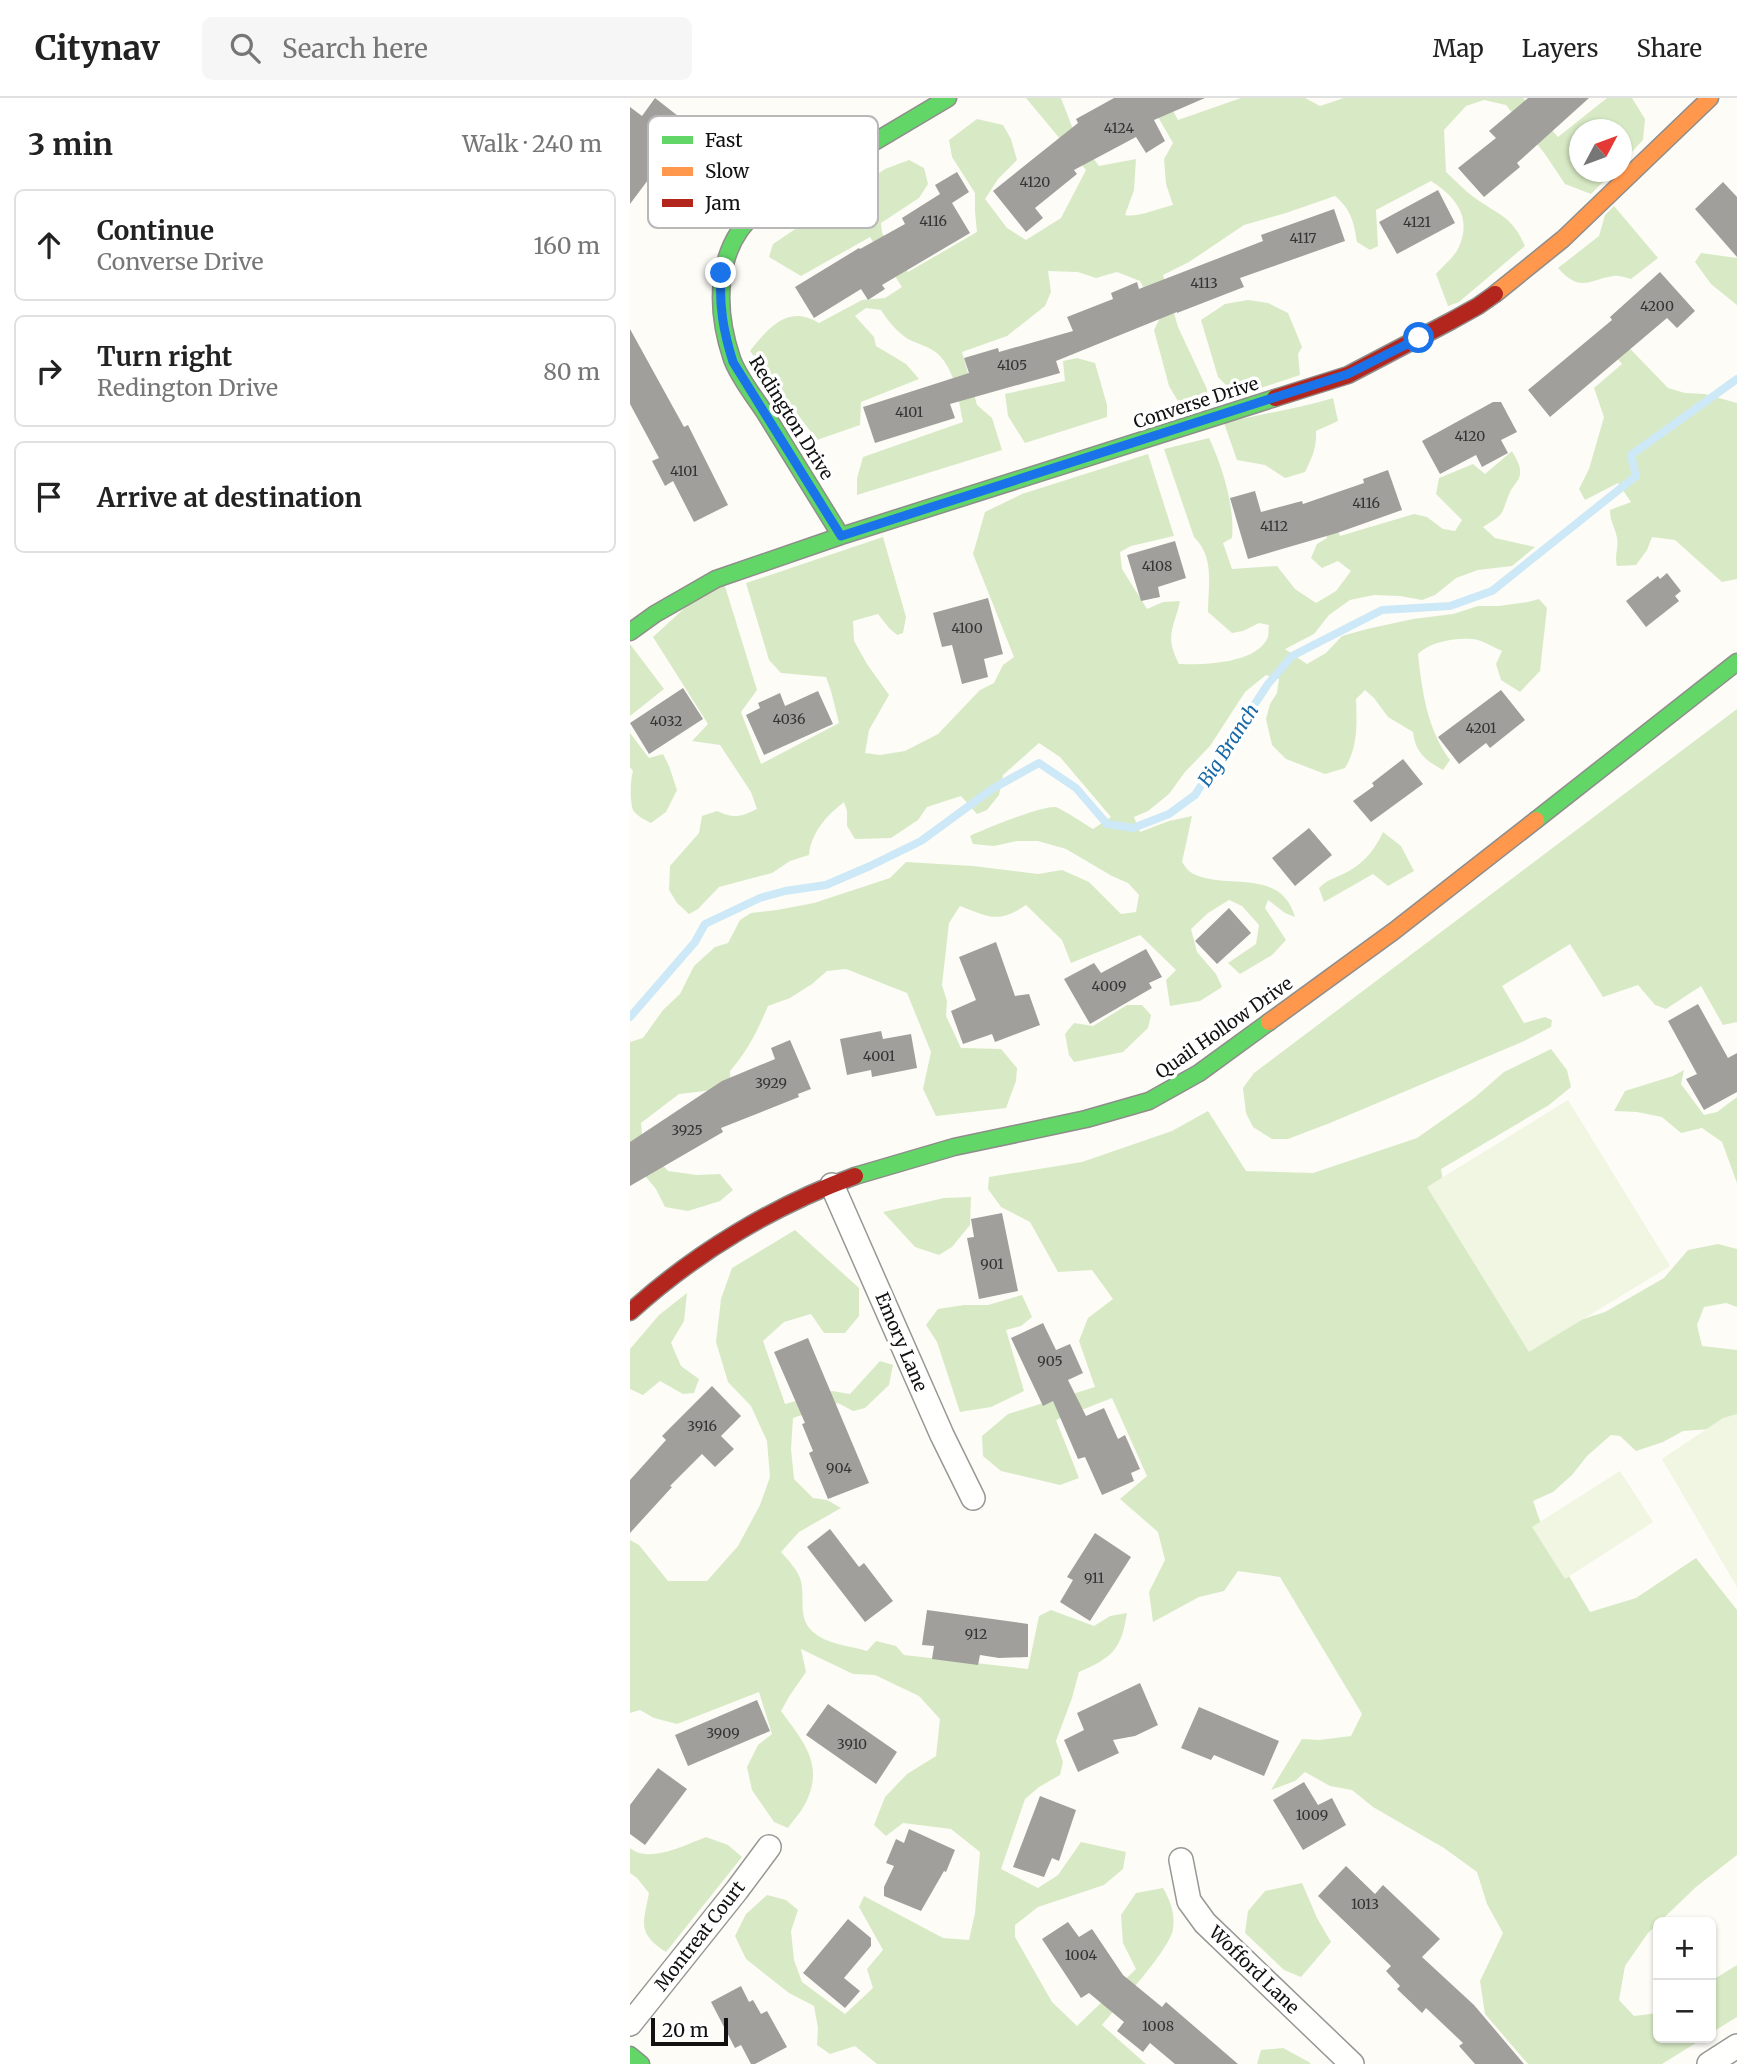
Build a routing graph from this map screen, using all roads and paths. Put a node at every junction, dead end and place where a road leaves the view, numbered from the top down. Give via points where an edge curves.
1 (948, 98) edge
2 (1710, 98) edge
3 (878, 139) edge
4 (742, 228) edge
5 (841, 536) junction
6 (630, 632) edge
7 (1737, 662) edge
8 (832, 1185) junction
9 (630, 1312) edge
10 (973, 1498) dead end
11 (769, 1847) dead end
12 (1181, 1860) dead end
13 (630, 2025) edge
14 (1737, 2046) edge
15 (630, 2055) edge
16 (641, 2064) edge
17 (1352, 2064) edge
18 (1709, 2064) edge

1 - 3 street, Redington Drive
2 - 5 street, Converse Drive via 1563,239 1503,288 1445,325 1360,369
4 - 5 street, Redington Drive via 721,273 724,334 733,362
5 - 6 street, Converse Drive via 716,579
7 - 8 street, Quail Hollow Drive via 1394,931 1199,1073 1149,1101 942,1150
8 - 9 street, Quail Hollow Drive via 747,1226 654,1290
8 - 10 street, Emory Lane
11 - 13 street, Montreat Court
12 - 17 street, Wofford Lane via 1189,1901 1205,1923
14 - 18 street
15 - 16 street

